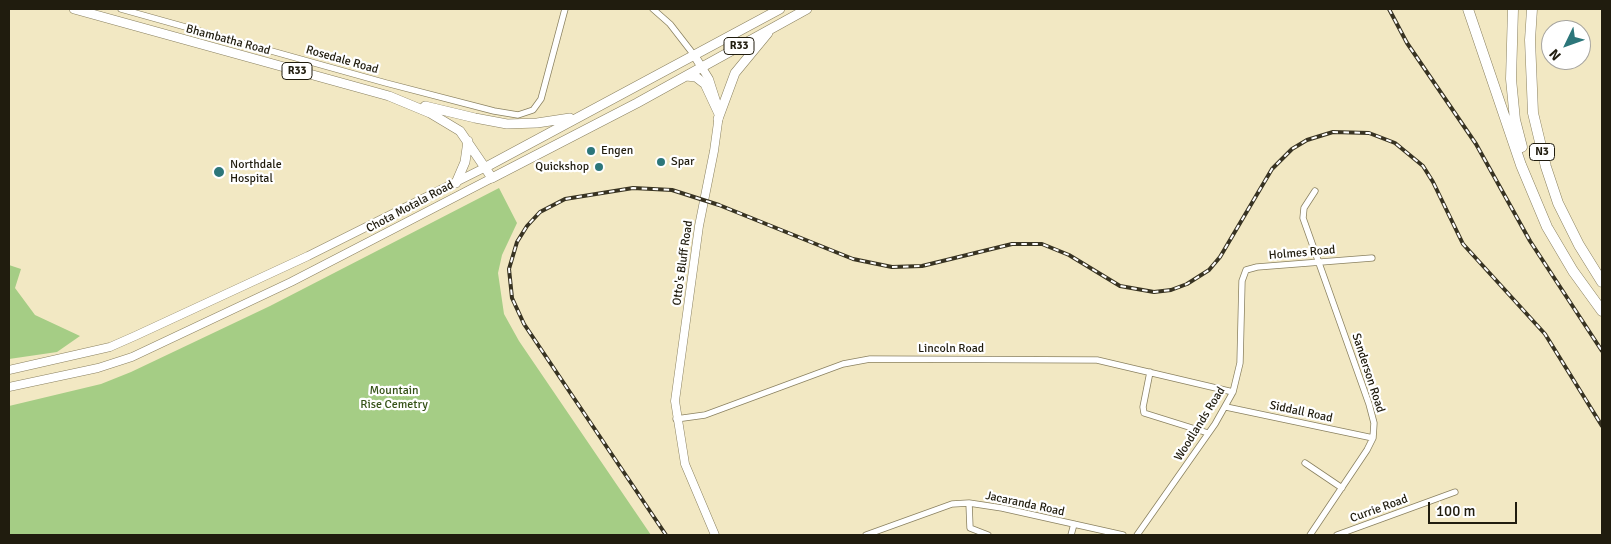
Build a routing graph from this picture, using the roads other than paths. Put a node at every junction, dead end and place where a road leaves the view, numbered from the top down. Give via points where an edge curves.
1 (74, 9) edge
2 (122, 9) edge
3 (565, 9) edge
4 (653, 9) edge
5 (780, 9) edge
6 (807, 9) edge
7 (1469, 9) edge
8 (1513, 9) edge
9 (1532, 9) edge
10 (775, 26) junction
11 (694, 55) junction
12 (702, 66) junction
13 (685, 76) junction
14 (389, 96) junction
15 (577, 117) junction
16 (719, 117) junction
17 (468, 141) junction
18 (486, 167) junction
19 (492, 178) junction
20 (456, 183) junction
21 (1314, 191) dead end
22 (1372, 258) dead end
23 (1319, 262) junction
24 (1573, 271) junction
25 (1242, 280) joint
26 (1602, 282) edge
27 (1602, 311) edge
28 (9, 370) edge
29 (1150, 372) junction
30 (9, 387) edge
31 (1233, 392) junction
32 (1226, 407) junction
33 (676, 419) junction
34 (1208, 433) junction
35 (1372, 438) junction
36 (1305, 463) dead end
37 (1342, 488) junction
38 (1455, 492) dead end
39 (969, 503) junction
40 (1074, 524) junction
41 (970, 528) junction
42 (870, 534) edge
43 (715, 535) edge
44 (968, 535) edge
45 (988, 535) edge
46 (1071, 535) edge
47 (1123, 535) edge
48 (1137, 535) edge
49 (1310, 535) edge
50 (1337, 535) edge

1 - 14 main road, Bhambatha Road / R33
2 - 3 street, Rosedale Road via 494,111 526,114 538,105 545,87
4 - 11 street, Otto's Bluff Road via 670,24
5 - 11 main road, Chota Motala Road / R33
6 - 10 main road, Chota Motala Road / R33
7 - 24 highway via 1521,165 1547,226
8 - 24 highway, N3 via 1511,80 1515,120 1549,225
9 - 26 highway, N3 via 1533,113 1546,167 1558,203
10 - 12 main road, Chota Motala Road / R33
10 - 16 main road via 735,73
11 - 12 street, Otto's Bluff Road
11 - 15 main road, Chota Motala Road / R33
12 - 13 main road, Chota Motala Road / R33
12 - 16 street, Otto's Bluff Road via 714,91
13 - 16 main road via 696,77 705,84
13 - 19 main road, Chota Motala Road / R33
14 - 15 main road via 507,124
14 - 17 main road, Bhambatha Road / R33 via 441,118
15 - 18 main road, Chota Motala Road / R33
16 - 33 street, Otto's Bluff Road via 699,226 676,389
17 - 18 main road, Bhambatha Road / R33
17 - 20 main road via 465,162
18 - 19 main road, Bhambatha Road / R33
18 - 20 street, Chota Motala Road
19 - 30 street, Chota Motala Road via 275,290 132,357 92,370
20 - 28 street, Chota Motala Road via 126,340 61,360
21 - 23 street, Sanderson Road via 1304,208 1304,218
22 - 23 street, Holmes Road
23 - 25 street, Holmes Road via 1249,268
23 - 35 street, Sanderson Road via 1370,404 1374,423
24 - 27 highway, N3
25 - 31 street, Woodlands Road via 1240,363
29 - 31 street, Lincoln Road
29 - 33 street, Lincoln Road via 1097,360 870,359 843,364 705,415
29 - 34 street via 1142,407 1144,413
31 - 32 street, Woodlands Road
32 - 34 street, Woodlands Road
32 - 35 street, Siddall Road
33 - 43 street, Otto's Bluff Road via 685,464
34 - 48 street, Woodlands Road
35 - 37 street
36 - 37 street
37 - 49 street
38 - 50 street, Currie Road
39 - 40 street, Jacaranda Road
39 - 41 street
39 - 42 street, Jacaranda Road via 952,504
40 - 46 street
40 - 47 street, Jacaranda Road
41 - 44 street
41 - 45 street

